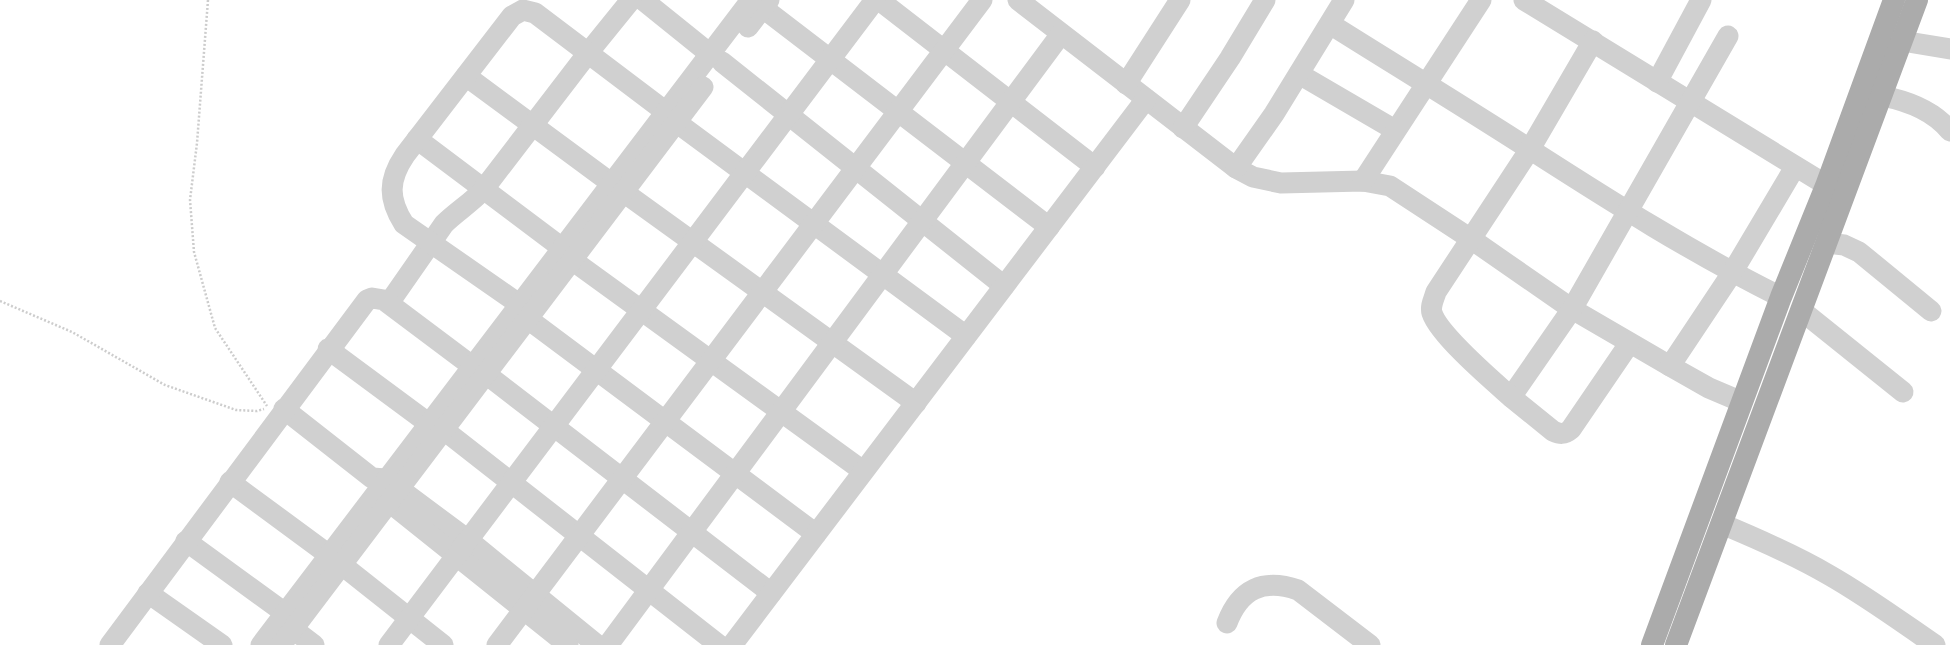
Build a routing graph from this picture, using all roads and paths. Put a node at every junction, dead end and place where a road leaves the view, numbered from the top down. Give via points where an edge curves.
1 (208, 0) edge
2 (631, 0) edge
3 (643, 0) edge
4 (876, 0) edge
5 (879, 0) edge
6 (982, 0) edge
7 (1018, 0) edge
8 (1180, 0) edge
9 (1265, 0) edge
10 (1344, 0) edge
11 (1481, 0) edge
12 (1524, 0) edge
13 (1701, 0) edge
14 (1894, 0) edge
15 (1917, 0) edge
16 (757, 2) edge
17 (1330, 24) junction
18 (1061, 34) junction
19 (1728, 36) dead end
20 (1592, 41) junction
21 (1902, 41) junction
22 (1950, 49) edge
23 (944, 50) junction
24 (588, 53) junction
25 (716, 58) junction
26 (830, 60) junction
27 (1299, 74) junction
28 (466, 76) junction
29 (1657, 82) junction
30 (1126, 84) junction
31 (1427, 84) junction
32 (1882, 96) junction
33 (1146, 100) junction
34 (1689, 101) junction
35 (1011, 102) junction
36 (898, 112) junction
37 (789, 115) junction
38 (671, 117) junction
39 (532, 125) junction
40 (1183, 128) junction
41 (1396, 130) junction
42 (1950, 131) edge
43 (417, 139) junction
44 (1530, 149) junction
45 (965, 163) junction
46 (1095, 167) junction
47 (1795, 167) junction
48 (856, 168) junction
49 (1236, 168) junction
50 (745, 173) junction
51 (1363, 181) junction
52 (1826, 186) junction
53 (617, 188) junction
54 (483, 190) junction
55 (1844, 197) junction
56 (1628, 212) junction
57 (922, 221) junction
58 (814, 224) junction
59 (1049, 227) junction
60 (1471, 239) junction
61 (693, 242) junction
62 (1827, 243) junction
63 (430, 244) junction
64 (567, 254) junction
65 (1732, 273) junction
66 (882, 275) junction
67 (1004, 286) junction
68 (763, 292) junction
69 (1781, 297) junction
70 (0, 301) edge
71 (389, 304) junction
72 (1572, 309) junction
73 (523, 311) junction
74 (641, 311) junction
75 (1802, 311) junction
76 (1931, 311) dead end
77 (966, 336) junction
78 (832, 343) junction
79 (1629, 344) junction
80 (328, 349) junction
81 (711, 361) junction
82 (1670, 366) junction
83 (479, 370) junction
84 (596, 370) junction
85 (1752, 376) junction
86 (1775, 383) junction
87 (1903, 392) dead end
88 (1511, 397) junction
89 (1742, 402) junction
90 (916, 403) junction
91 (284, 409) junction
92 (781, 412) junction
93 (666, 421) junction
94 (436, 426) junction
95 (554, 426) junction
96 (864, 471) junction
97 (735, 473) junction
98 (622, 478) junction
99 (230, 482) junction
100 (512, 483) junction
101 (385, 488) junction
102 (1722, 524) junction
103 (692, 532) junction
104 (816, 534) junction
105 (579, 536) junction
106 (186, 541) junction
107 (463, 548) junction
108 (335, 560) junction
109 (649, 590) junction
110 (148, 593) junction
111 (771, 593) junction
112 (530, 601) junction
113 (409, 618) junction
114 (1228, 623) dead end
115 (287, 629) edge
116 (110, 645) edge
117 (222, 645) edge
118 (261, 645) edge
119 (314, 645) edge
120 (389, 645) edge
121 (443, 645) edge
122 (497, 645) edge
123 (568, 645) edge
124 (597, 645) edge
125 (608, 645) edge
126 (719, 645) edge
127 (732, 645) edge
128 (1370, 645) edge
129 (1652, 645) edge
130 (1676, 645) edge
131 (1935, 645) edge

1 - 70 path via 190,200 194,252 215,328 269,408 245,411 192,395 142,373 72,332
2 - 24 street
3 - 25 street
4 - 26 street
5 - 23 street
6 - 23 street
7 - 18 street
8 - 30 street
9 - 40 street
10 - 17 street
11 - 31 street
12 - 20 street
13 - 29 street
14 - 52 main road
15 - 21 main road
16 - 25 street
16 - 26 street
17 - 27 street
17 - 31 street
18 - 30 street
18 - 35 street
19 - 34 street
20 - 29 street
20 - 44 street
21 - 22 street
21 - 32 main road
23 - 35 street
23 - 36 street
24 - 28 street via 535,13 523,10 512,16
24 - 38 street
24 - 39 street
25 - 37 street
25 - 38 street
26 - 36 street
26 - 37 street
27 - 41 street
27 - 49 street
28 - 39 street
28 - 43 street
29 - 34 street
30 - 33 street
31 - 41 street
31 - 44 street
32 - 42 street via 1907,101 1929,112
32 - 55 main road
33 - 40 street
33 - 46 street
34 - 47 street
34 - 56 street
35 - 45 street
35 - 46 street
36 - 45 street
36 - 48 street
37 - 48 street
37 - 50 street
38 - 50 street
38 - 53 street
39 - 53 street
39 - 54 street
40 - 49 street
41 - 51 street
43 - 54 street
43 - 63 street via 396,167 392,197 396,211 404,224
44 - 56 street
44 - 60 street
45 - 57 street
45 - 59 street
46 - 59 street
47 - 52 street
47 - 65 street
48 - 57 street
48 - 58 street
49 - 51 street via 1252,177 1281,184
50 - 58 street
50 - 61 street
51 - 60 street via 1381,183 1397,189
52 - 55 street
52 - 69 main road
53 - 61 street
53 - 64 street
54 - 63 street via 444,224
54 - 64 street
55 - 62 main road
56 - 65 street
56 - 72 street
57 - 66 street
57 - 67 street
58 - 66 street
58 - 68 street
59 - 67 street
60 - 72 street
60 - 88 street via 1436,292 1432,313 1441,328 1475,365
61 - 68 street
61 - 74 street
62 - 75 main road
62 - 76 street via 1844,245 1859,252
63 - 71 street
63 - 73 street
64 - 73 street
64 - 74 street
65 - 69 street
65 - 82 street
66 - 77 street
66 - 78 street
67 - 77 street
68 - 78 street
68 - 81 street
69 - 85 main road
71 - 80 street via 378,298 366,300
71 - 83 street
72 - 79 street
72 - 88 street
73 - 83 street
73 - 84 street
74 - 81 street
74 - 84 street
75 - 86 main road
75 - 87 street
77 - 90 street
78 - 90 street
78 - 92 street
79 - 82 street
79 - 88 street via 1566,433 1552,431
80 - 91 street
80 - 94 street
81 - 92 street
81 - 93 street
82 - 89 street via 1709,388
83 - 94 street
83 - 95 street
84 - 93 street
84 - 95 street
85 - 86 main road
85 - 89 main road
86 - 102 main road
89 - 129 main road
90 - 96 street
91 - 99 street
91 - 101 street
92 - 96 street
92 - 97 street
93 - 97 street
93 - 98 street
94 - 100 street
94 - 101 street
95 - 98 street
95 - 100 street
96 - 104 street
97 - 103 street
97 - 104 street
98 - 103 street
98 - 105 street
99 - 106 street
99 - 108 street
100 - 105 street
100 - 107 street
101 - 107 street
101 - 108 street
102 - 130 main road
102 - 131 street via 1776,547 1829,574
103 - 109 street
103 - 111 street
104 - 111 street
105 - 109 street
105 - 112 street
106 - 110 street
106 - 115 street
107 - 112 street
107 - 113 street
108 - 113 street
108 - 115 street
109 - 125 street
109 - 126 street
110 - 116 street
110 - 117 street
111 - 127 street
112 - 122 street
112 - 123 street
112 - 124 street
113 - 120 street
113 - 121 street
114 - 128 street via 1233,609 1242,597 1254,588 1284,585 1298,590
115 - 118 street
115 - 119 street

